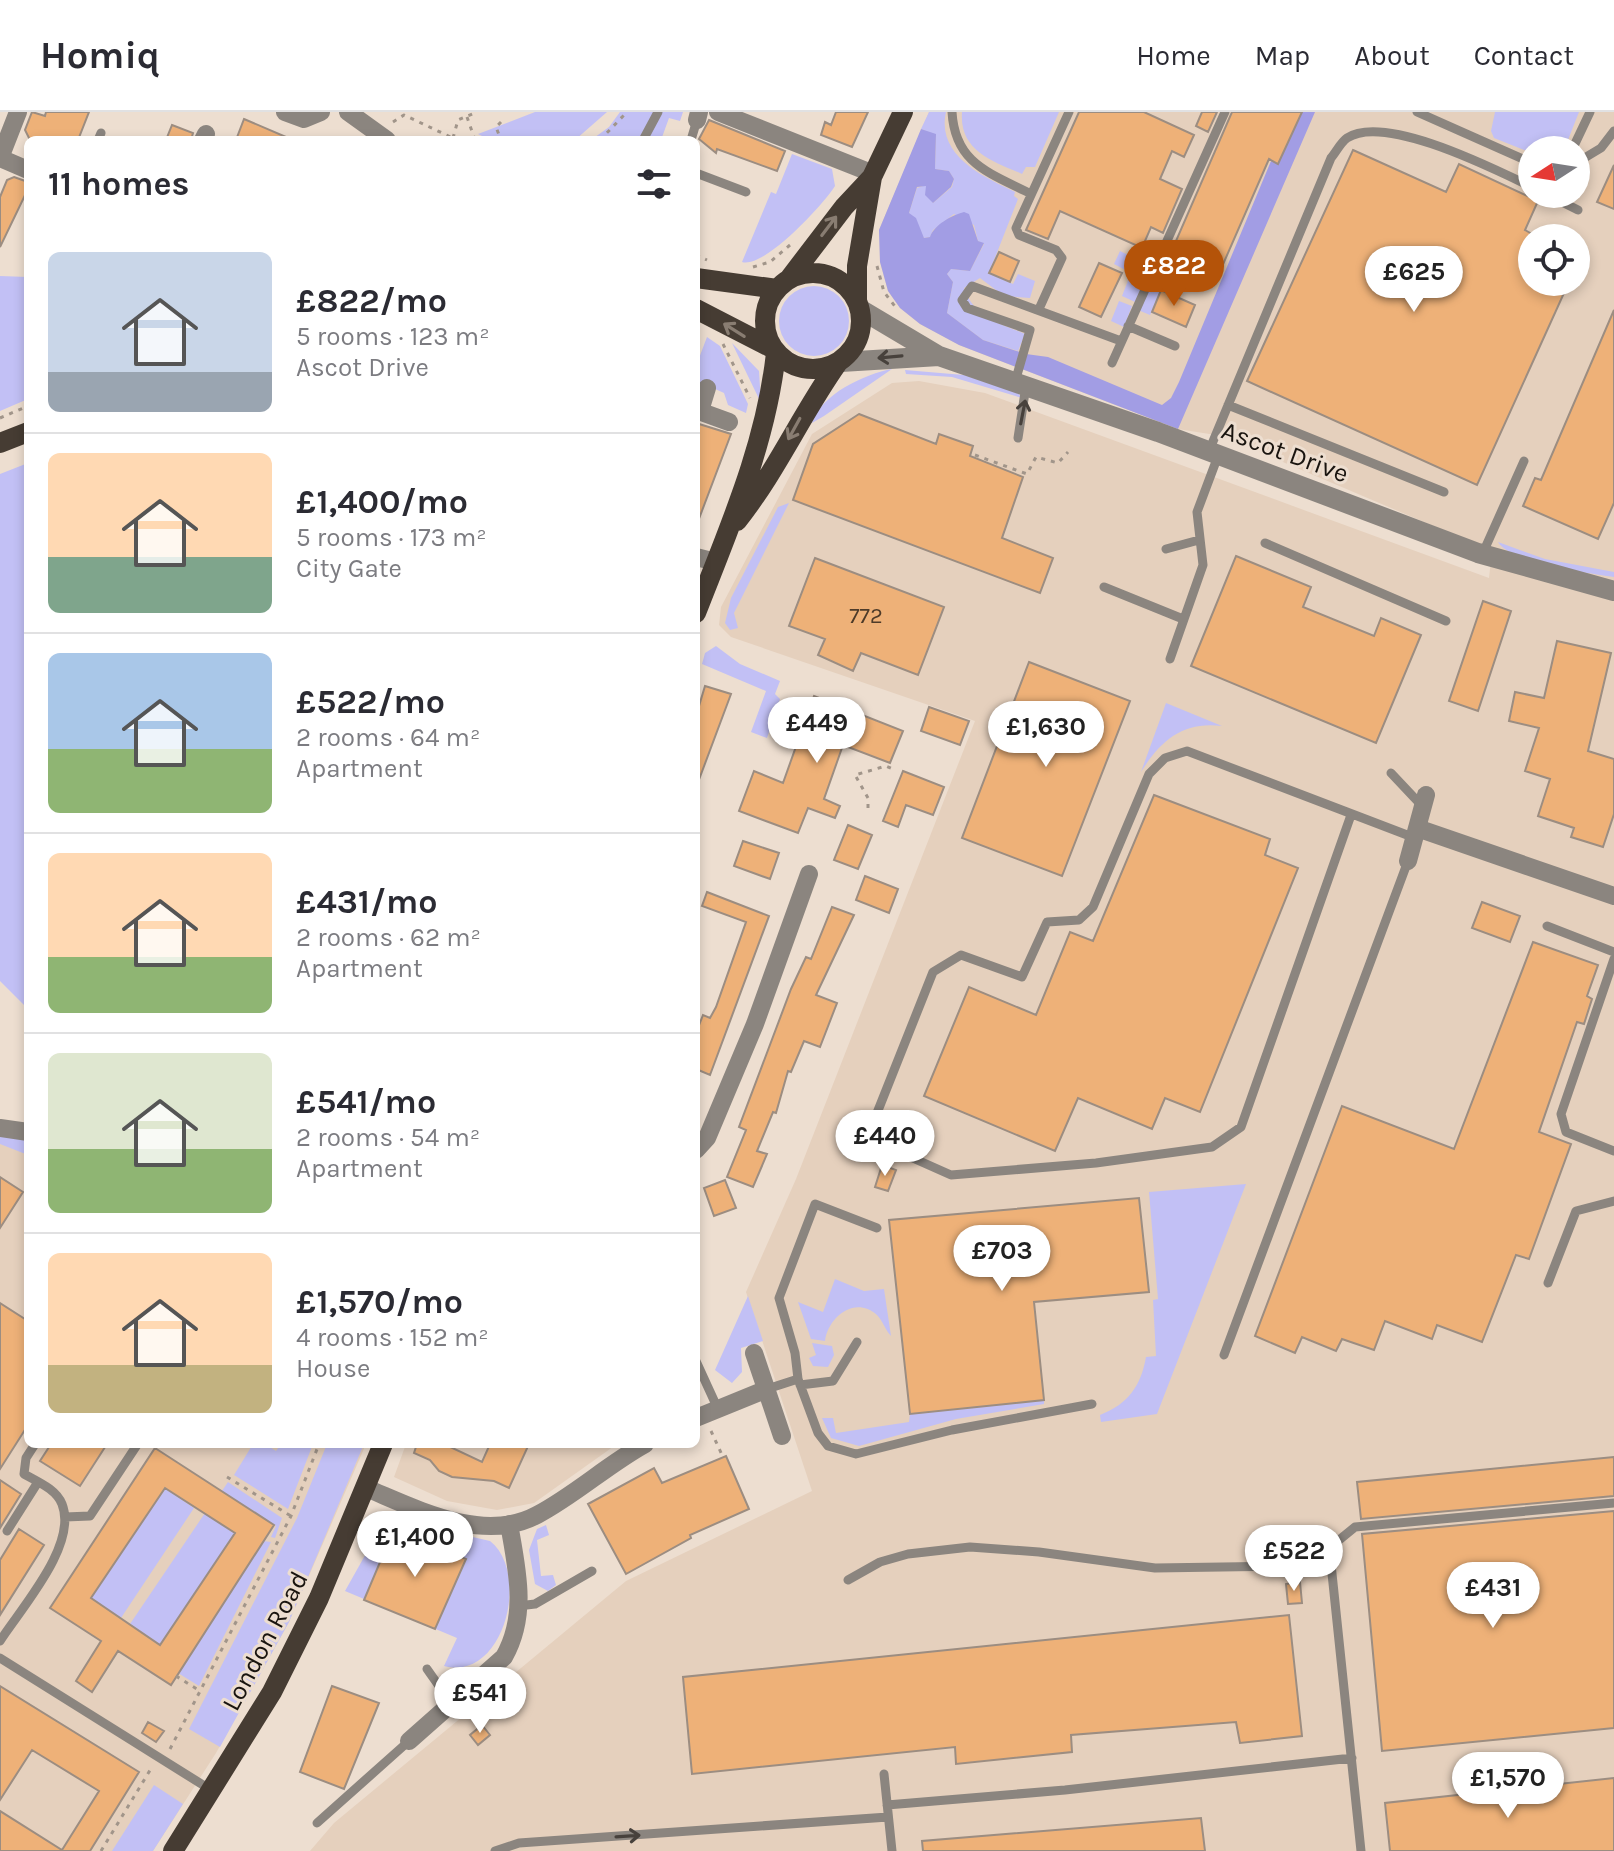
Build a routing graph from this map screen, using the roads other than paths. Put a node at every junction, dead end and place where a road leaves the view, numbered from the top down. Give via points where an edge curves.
1 (18, 112) edge
2 (285, 112) edge
3 (321, 112) edge
4 (658, 112) edge
5 (718, 112) edge
6 (903, 112) edge
7 (952, 112) edge
8 (1069, 112) edge
9 (1225, 112) edge
10 (1417, 112) edge
11 (1590, 112) edge
12 (350, 114) edge
13 (698, 116) edge
14 (1614, 131) edge
15 (383, 136) edge
16 (645, 136) edge
17 (692, 136) edge
18 (1579, 136) edge
19 (1590, 155) edge
20 (1518, 157) edge
21 (0, 158) edge
22 (24, 168) edge
23 (700, 175) edge
24 (873, 176) junction
25 (1518, 180) edge
26 (746, 192) dead end
27 (1031, 194) junction
28 (1574, 208) edge
29 (1578, 210) dead end
30 (700, 278) edge
31 (783, 284) junction
32 (858, 305) junction
33 (1039, 309) junction
34 (700, 311) edge
35 (1128, 326) junction
36 (1121, 341) junction
37 (1175, 346) dead end
38 (774, 351) junction
39 (939, 356) junction
40 (839, 363) junction
41 (1112, 363) dead end
42 (1021, 384) junction
43 (707, 388) dead end
44 (700, 405) edge
45 (1228, 405) junction
46 (700, 411) edge
47 (729, 422) dead end
48 (24, 434) edge
49 (1018, 438) dead end
50 (0, 443) edge
51 (1214, 453) junction
52 (1524, 461) dead end
53 (1444, 492) dead end
54 (730, 530) junction
55 (1199, 540) junction
56 (1265, 543) dead end
57 (1166, 549) dead end
58 (1482, 555) junction
59 (706, 560) edge
60 (1104, 587) dead end
61 (1614, 591) edge
62 (700, 592) edge
63 (1183, 619) junction
64 (1446, 621) dead end
65 (1170, 659) dead end
66 (1391, 773) dead end
67 (1424, 801) joint
68 (1351, 815) junction
69 (1416, 833) junction
70 (1408, 861) joint
71 (809, 874) dead end
72 (1614, 896) edge
73 (1547, 926) dead end
74 (1614, 952) edge
75 (1614, 959) edge
76 (0, 1128) edge
77 (24, 1131) edge
78 (700, 1146) edge
79 (1614, 1151) edge
80 (1614, 1201) edge
81 (877, 1228) dead end
82 (1548, 1283) dead end
83 (857, 1342) dead end
84 (754, 1353) dead end
85 (1224, 1355) dead end
86 (700, 1382) edge
87 (799, 1382) junction
88 (767, 1389) junction
89 (1092, 1404) dead end
90 (706, 1413) edge
91 (782, 1436) dead end
92 (33, 1448) edge
93 (135, 1448) edge
94 (381, 1448) edge
95 (639, 1448) edge
96 (38, 1482) junction
97 (366, 1488) junction
98 (1614, 1503) edge
99 (65, 1517) junction
100 (509, 1524) junction
101 (7, 1531) dead end
102 (1329, 1545) junction
103 (592, 1571) dead end
104 (848, 1580) dead end
105 (518, 1606) junction
106 (0, 1641) edge
107 (0, 1658) edge
108 (427, 1669) dead end
109 (451, 1703) junction
110 (409, 1741) joint
111 (1352, 1758) junction
112 (884, 1774) dead end
113 (211, 1790) junction
114 (887, 1805) junction
115 (888, 1817) junction
116 (317, 1823) dead end
117 (173, 1851) edge
118 (495, 1851) edge
119 (892, 1851) edge
120 (1361, 1851) edge

1 - 21 street
2 - 3 street via 304,119
3 - 12 street
4 - 16 lane
5 - 24 street
6 - 24 main road
7 - 27 lane via 958,145 967,158
8 - 27 lane
9 - 35 lane
10 - 20 lane
11 - 18 lane
12 - 15 street
13 - 17 lane
14 - 19 lane
21 - 22 street
23 - 26 lane
31 -> 24 main road
24 - 32 main road via 857,266
25 - 45 lane via 1457,151 1373,132 1348,137 1331,158
27 - 33 lane via 1017,232 1062,258
28 - 29 lane
30 - 31 main road
31 - 32 main road via 808,273 828,275 845,285
31 - 38 main road via 764,318
32 - 39 street, Ascot Drive
32 - 40 main road via 857,342
33 - 36 lane
33 - 42 lane via 977,286 968,288 962,300 967,308 1030,330
38 -> 34 main road
35 - 36 lane
35 - 37 lane
36 - 41 lane
38 - 40 main road via 805,369
38 - 54 main road via 768,416
39 -> 40 street, Ascot Drive
39 - 42 street, Ascot Drive
40 -> 54 main road
49 -> 42 lane
42 - 51 street, Ascot Drive
43 - 44 street
45 - 51 lane
45 - 53 lane
46 - 47 street
48 - 50 main road
51 - 55 lane via 1197,512
51 - 58 street, Ascot Drive
52 - 58 lane
54 - 59 main road
55 - 57 lane
55 - 63 lane via 1203,565
56 - 64 lane
58 - 61 street, Ascot Drive
59 - 62 main road
60 - 63 lane
63 - 65 lane
66 - 67 lane
67 - 69 street
68 - 68 lane via 1241,1127 1212,1147 951,1175 888,1147 881,1138 877,1113 933,972 961,955 1022,977 1047,922 1079,920 1093,907 1149,774 1165,758 1187,751
68 - 69 lane
69 - 70 street
69 - 72 street
70 - 85 lane
71 - 78 street via 755,1024
73 - 74 lane
75 - 79 lane via 1561,1114 1566,1132
76 - 77 street
80 - 82 lane via 1576,1211
81 - 87 lane via 815,1204 779,1298
83 - 87 lane via 833,1381
84 - 88 street
86 - 90 lane
87 - 88 lane
87 - 89 lane via 818,1433 828,1446 846,1454
88 - 90 street
88 - 91 street
92 - 96 lane via 23,1468
93 - 99 lane via 90,1516
94 - 97 main road, London Road
95 - 100 street via 537,1515
96 - 99 lane via 53,1491
96 - 101 lane
97 - 100 street via 459,1522
97 - 113 main road, London Road via 272,1692
98 - 102 lane via 1355,1527
99 - 106 lane via 60,1550
100 - 105 street
102 - 104 lane via 1306,1563 1236,1569 1155,1568 970,1547 908,1554
102 - 111 lane
103 - 105 lane via 535,1604
105 - 109 street via 519,1623 504,1657
107 - 113 lane
108 - 109 lane
109 - 110 street
110 - 116 lane
111 - 114 lane
111 - 120 lane
112 - 114 lane
113 - 117 main road, London Road
114 - 115 lane
118 -> 115 lane via 519,1843
115 - 119 lane

